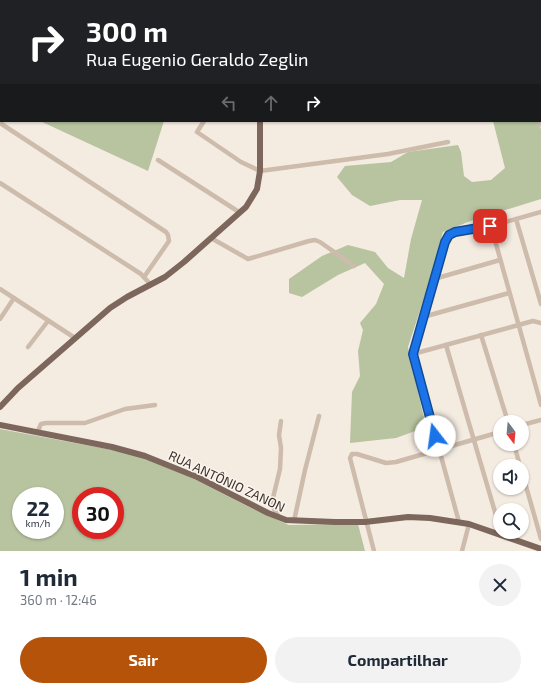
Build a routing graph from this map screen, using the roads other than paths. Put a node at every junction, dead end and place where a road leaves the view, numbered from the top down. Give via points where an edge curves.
1 (203, 122) edge
2 (260, 122) edge
3 (0, 123) edge
4 (448, 142) dead end
5 (158, 160) dead end
6 (260, 171) junction
7 (0, 183) edge
8 (239, 212) junction
9 (541, 212) edge
10 (516, 219) junction
11 (490, 226) junction
12 (211, 238) junction
13 (500, 260) junction
14 (354, 266) dead end
15 (144, 277) junction
16 (434, 279) junction
17 (151, 285) junction
18 (538, 288) edge
19 (0, 289) edge
20 (509, 293) junction
21 (14, 298) junction
22 (541, 304) edge
23 (423, 317) junction
24 (0, 319) edge
25 (48, 321) junction
26 (541, 322) edge
27 (518, 325) junction
28 (481, 335) junction
29 (74, 338) junction
30 (446, 345) junction
31 (28, 347) dead end
32 (413, 354) junction
33 (155, 405) dead end
34 (541, 405) edge
35 (0, 407) edge
36 (506, 415) edge
37 (319, 416) dead end
38 (541, 420) edge
39 (281, 421) dead end
40 (529, 423) edge
41 (0, 426) edge
42 (36, 433) junction
43 (493, 434) edge
44 (473, 439) junction
45 (438, 449) junction
46 (529, 495) edge
47 (493, 506) edge
48 (280, 518) junction
49 (294, 521) junction
50 (365, 522) junction
51 (459, 522) junction
52 (469, 524) junction
53 (493, 531) edge
54 (512, 539) edge
55 (541, 539) edge
56 (531, 549) edge
57 (541, 549) edge
58 (374, 551) edge
59 (462, 551) edge

1 - 6 street via 197,132 241,162
2 - 6 main road
3 - 15 street via 166,232 169,241
4 - 6 street via 388,154
5 - 8 street
6 - 8 main road via 257,189 246,207
7 - 15 street
8 - 12 main road
9 - 10 street
10 - 11 street
10 - 18 street
11 - 13 street
11 - 16 street via 449,235
12 - 14 street via 248,259 315,240
12 - 17 main road via 165,277
13 - 16 street
13 - 20 street
15 - 17 street
16 - 23 street
17 - 29 main road via 110,308
18 - 22 street
19 - 21 street
20 - 23 street
20 - 27 street
21 - 24 street
21 - 25 street
23 - 32 street
25 - 29 street
25 - 31 street
26 - 27 street via 533,321
27 - 28 street
27 - 34 street
28 - 30 street
28 - 36 street
29 - 35 main road
30 - 32 street
30 - 44 street
32 - 45 street
33 - 42 street via 125,409 85,423 41,424
37 - 49 street
38 - 40 street
39 - 48 street via 280,469 272,502
41 - 42 main road, RUA ANTÔNIO ZANON
42 - 48 main road, RUA ANTÔNIO ZANON via 145,456 196,477
43 - 44 street
44 - 45 street
44 - 47 street
45 - 50 street via 396,462 352,454 350,458
45 - 51 street
46 - 55 street
48 - 49 main road, RUA ANTÔNIO ZANON
49 - 50 main road, RUA ANTÔNIO ZANON
50 - 51 main road, RUA ANTÔNIO ZANON via 408,517
50 - 58 street
51 - 52 main road, RUA ANTÔNIO ZANON
52 - 53 main road, RUA ANTÔNIO ZANON
52 - 59 street
54 - 56 main road, RUA ANTÔNIO ZANON
56 - 57 main road, RUA ANTÔNIO ZANON

